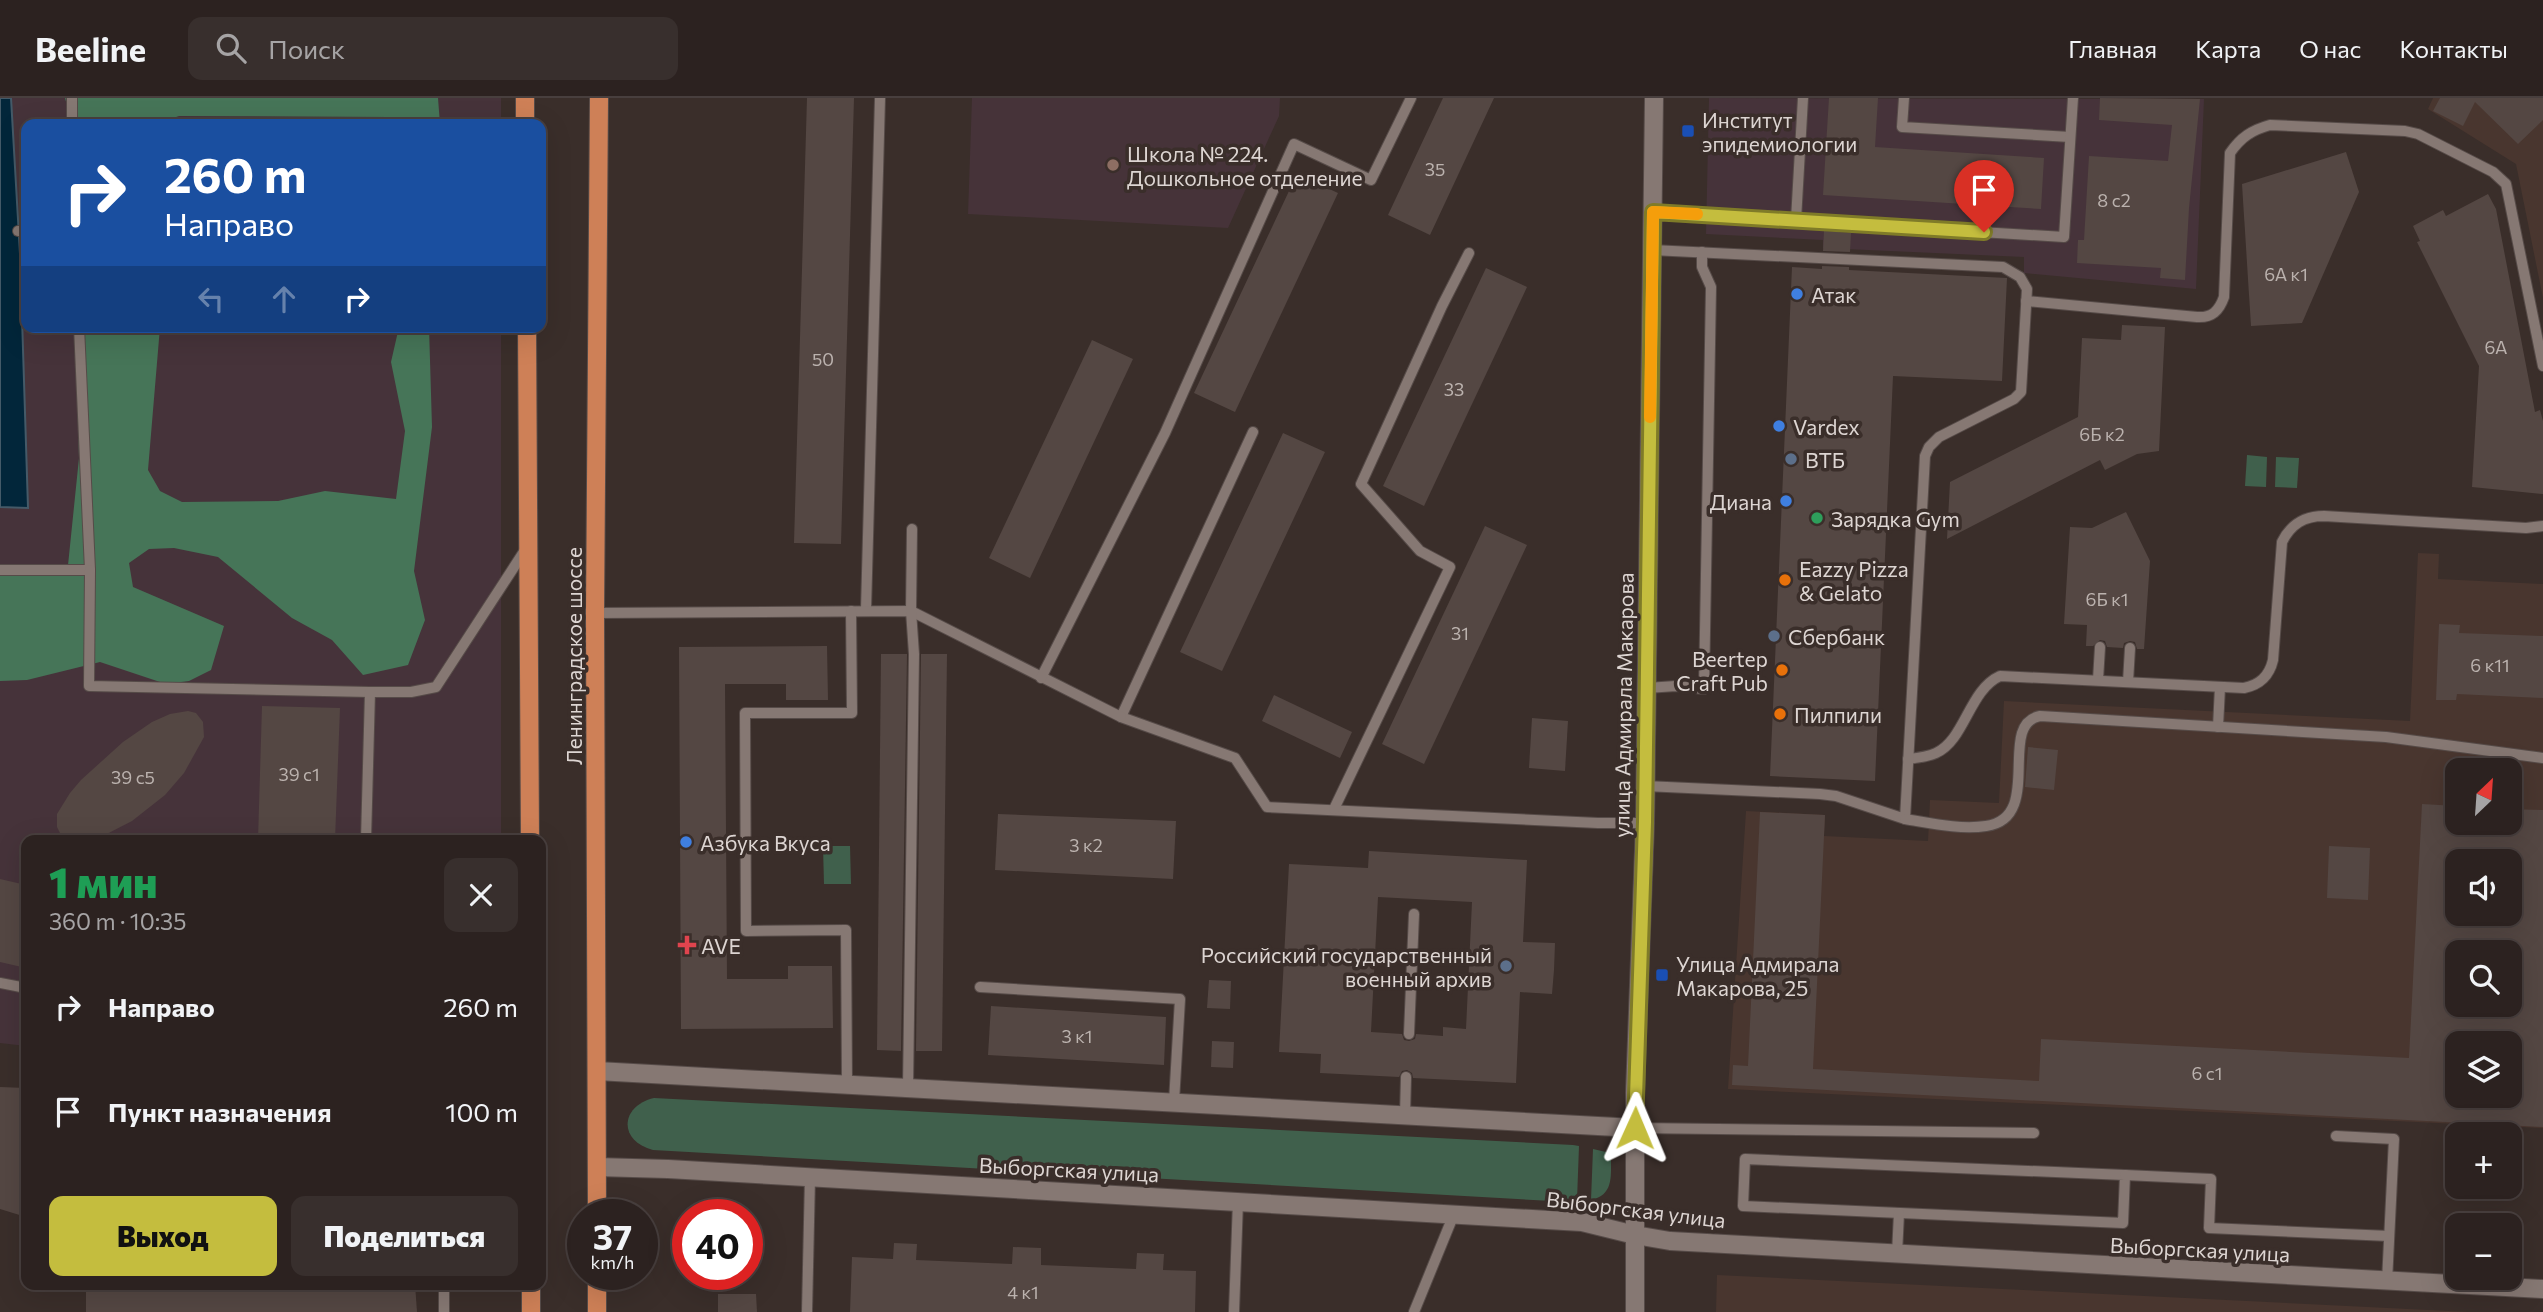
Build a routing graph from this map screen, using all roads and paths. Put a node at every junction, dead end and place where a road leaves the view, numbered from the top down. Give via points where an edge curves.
1 (72, 98) edge
2 (525, 98) edge
3 (599, 98) edge
4 (880, 98) edge
5 (1411, 98) edge
6 (1654, 98) edge
7 (1803, 98) edge
8 (1903, 98) edge
9 (2073, 98) edge
10 (72, 119) edge
11 (525, 119) edge
12 (2070, 137) junction
13 (1653, 212) junction
14 (1796, 220) junction
15 (1652, 250) junction
16 (1469, 253) dead end
17 (1702, 253) junction
18 (2026, 301) junction
19 (79, 333) edge
20 (527, 333) edge
21 (2543, 366) edge
22 (1253, 432) dead end
23 (2543, 526) edge
24 (912, 529) dead end
25 (529, 544) junction
26 (0, 570) edge
27 (90, 570) junction
28 (866, 610) junction
29 (851, 611) junction
30 (911, 611) junction
31 (595, 613) junction
32 (2100, 647) dead end
33 (2130, 649) dead end
34 (1041, 678) junction
35 (2098, 680) junction
36 (2128, 682) junction
37 (2220, 687) junction
38 (1647, 688) junction
39 (369, 692) junction
40 (1121, 717) junction
41 (2218, 727) junction
42 (1908, 758) junction
43 (2543, 758) edge
44 (1645, 786) junction
45 (1335, 809) junction
46 (1905, 818) junction
47 (1645, 822) junction
48 (366, 835) edge
49 (530, 835) edge
50 (1414, 914) dead end
51 (0, 983) edge
52 (21, 987) edge
53 (980, 987) dead end
54 (1409, 1034) dead end
55 (597, 1070) junction
56 (1406, 1077) dead end
57 (847, 1084) junction
58 (908, 1088) junction
59 (1174, 1102) junction
60 (1405, 1115) junction
61 (1635, 1128) junction
62 (2034, 1133) dead end
63 (2336, 1136) dead end
64 (597, 1167) junction
65 (2125, 1175) junction
66 (810, 1177) junction
67 (597, 1199) edge
68 (1238, 1201) junction
69 (1899, 1213) junction
70 (1454, 1214) junction
71 (1635, 1235) junction
72 (2389, 1236) junction
73 (1897, 1254) junction
74 (2387, 1282) junction
75 (2543, 1289) edge
76 (444, 1290) edge
77 (531, 1290) edge
78 (597, 1290) edge
79 (444, 1312) edge
80 (531, 1312) edge
81 (597, 1312) edge
82 (807, 1312) edge
83 (1234, 1312) edge
84 (1414, 1312) edge
85 (1635, 1312) edge

1 - 10 lane
2 - 11 main road
3 - 31 main road, Ленинградское шоссе
4 - 28 lane
5 - 34 lane via 1371,180 1294,144 1165,433
6 - 13 street, улица Адмирала Макарова
7 - 14 lane
8 - 12 lane via 1902,127
9 - 12 lane
12 - 14 lane via 2064,237
13 - 14 lane
13 - 15 street, улица Адмирала Макарова
15 - 17 lane
15 - 38 street, улица Адмирала Макарова
16 - 45 lane via 1361,484 1420,551 1450,567
17 - 18 lane via 2003,267 2024,282
17 - 38 lane via 1702,267 1711,286 1704,689
18 - 21 lane via 2197,317 2214,314 2224,297 2231,153 2238,142 2270,125 2405,131 2493,172 2505,184
18 - 42 lane via 2021,391 2014,399 1939,437 1925,456
19 - 27 lane
20 - 25 main road, Ленинградское шоссе
22 - 40 lane
23 - 37 lane via 2324,516 2303,519 2282,542 2271,668 2253,686
24 - 30 lane
25 - 39 lane via 436,687
25 - 49 main road, Ленинградское шоссе
26 - 27 lane
27 - 39 lane via 89,686
28 - 29 lane
28 - 30 lane
29 - 31 lane
29 - 57 lane via 852,712 745,713 746,931 846,930
30 - 34 lane
30 - 58 lane via 915,654
31 - 55 main road, Ленинградское шоссе
32 - 35 lane
33 - 36 lane
34 - 40 lane
35 - 36 lane
35 - 42 lane via 2000,676 1984,688 1947,745 1931,755
36 - 37 lane
37 - 41 lane
38 - 44 street, улица Адмирала Макарова
39 - 48 lane
40 - 45 lane via 1235,758 1267,807
41 - 43 lane via 2395,738
41 - 46 lane via 2033,718 2021,731 2018,793 2005,817 1987,826
42 - 46 lane
44 - 46 lane via 1836,796
44 - 47 street, улица Адмирала Макарова
45 - 47 lane
47 - 61 street, улица Адмирала Макарова
50 - 54 lane
51 - 52 lane
53 - 59 lane via 1180,999
55 - 57 street
55 - 64 main road, Ленинградское шоссе
56 - 60 lane
57 - 58 street
58 - 59 street
59 - 60 street
60 - 61 street
61 - 62 lane
61 - 71 street, улица Адмирала Макарова
63 - 72 lane via 2394,1139
64 - 66 street, Выборгская улица
64 - 67 main road, Ленинградское шоссе
65 - 69 lane via 2123,1223
65 - 69 lane via 1745,1159 1743,1206
65 - 72 lane via 2211,1179 2209,1228
66 - 68 street, Выборгская улица
66 - 82 lane
68 - 70 street, Выборгская улица
68 - 83 lane
69 - 73 lane
70 - 71 street, Выборгская улица via 1582,1222
70 - 84 lane
71 - 73 street, Выборгская улица
71 - 85 street, улица Адмирала Макарова
72 - 74 lane
73 - 74 street, Выборгская улица
74 - 75 street, Выборгская улица
76 - 79 lane
77 - 80 main road
78 - 81 main road

